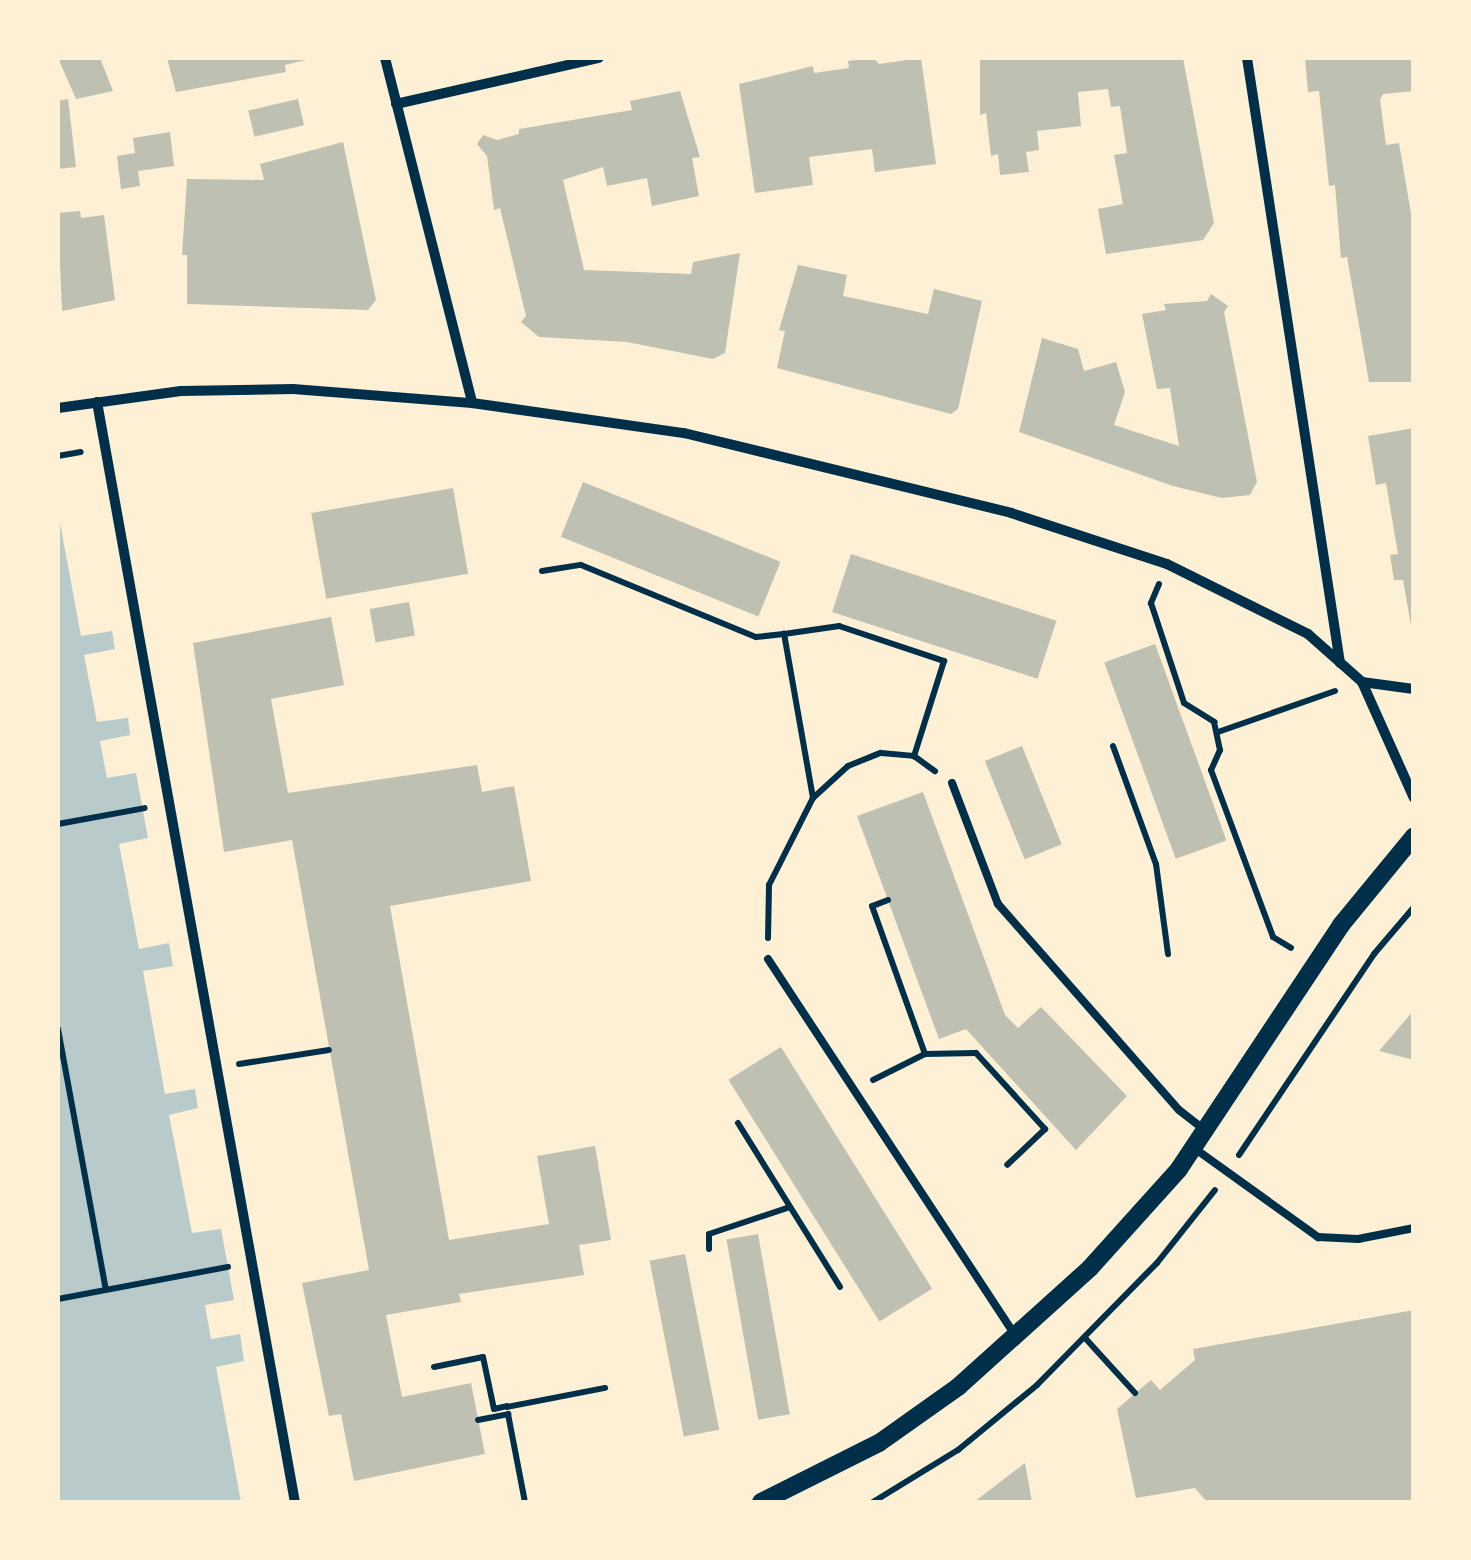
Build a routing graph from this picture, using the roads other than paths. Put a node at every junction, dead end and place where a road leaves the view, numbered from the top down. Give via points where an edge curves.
1 (385, 58) edge
2 (599, 58) edge
3 (1247, 58) edge
4 (396, 104) junction
5 (97, 402) junction
6 (472, 403) junction
7 (58, 408) edge
8 (1340, 664) junction
9 (1362, 682) junction
10 (1414, 689) edge
11 (952, 783) road end
12 (1414, 798) edge
13 (1414, 836) edge
14 (768, 959) road end
15 (1206, 1131) junction
16 (1194, 1148) junction
17 (1414, 1228) edge
18 (1017, 1338) junction
19 (294, 1502) edge
20 (761, 1502) edge

1 - 4 street
2 - 4 street
3 - 8 street
4 - 6 street
5 - 6 street via 181,391 293,390
5 - 7 street
5 - 19 street
6 - 8 street via 684,433 992,508 1167,564 1262,608
8 - 9 street
9 - 10 street
9 - 12 street
11 - 15 lane via 998,904
13 - 15 street via 1316,962
14 - 18 lane
15 - 16 street
16 - 17 lane via 1318,1237 1358,1239
16 - 18 street via 1090,1268
18 - 20 street via 878,1442

